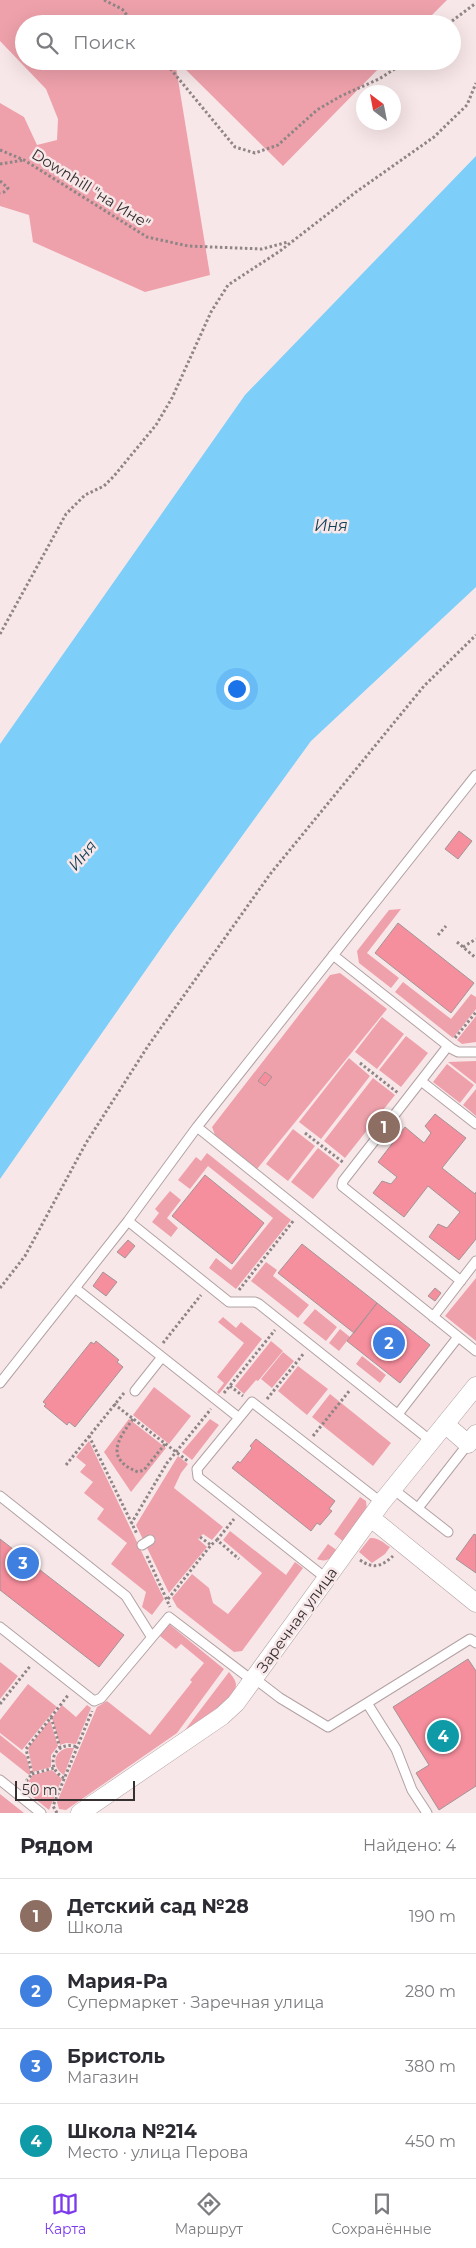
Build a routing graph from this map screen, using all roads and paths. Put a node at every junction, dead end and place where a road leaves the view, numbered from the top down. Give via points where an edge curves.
1 (104, 0) edge
2 (476, 3) edge
3 (127, 15) edge
4 (460, 15) edge
5 (171, 70) edge
6 (393, 70) edge
7 (476, 83) edge
8 (0, 150) edge
9 (24, 160) junction
10 (0, 164) edge
11 (0, 181) edge
12 (0, 193) edge
13 (290, 242) junction
14 (0, 634) edge
15 (476, 635) edge
16 (476, 775) edge
17 (446, 926) dead end
18 (438, 935) dead end
19 (476, 940) edge
20 (457, 942) dead end
21 (463, 947) junction
22 (333, 955) junction
23 (476, 958) edge
24 (476, 1012) edge
25 (448, 1046) junction
26 (476, 1052) edge
27 (360, 1063) dead end
28 (421, 1081) junction
29 (406, 1100) junction
30 (476, 1124) edge
31 (197, 1127) junction
32 (305, 1132) dead end
33 (352, 1169) junction
34 (302, 1211) junction
35 (128, 1221) junction
36 (476, 1261) edge
37 (461, 1281) junction
38 (0, 1288) edge
39 (75, 1288) junction
40 (229, 1302) junction
41 (433, 1317) junction
42 (282, 1322) junction
43 (458, 1337) junction
44 (310, 1345) junction
45 (476, 1351) edge
46 (162, 1357) junction
47 (356, 1381) junction
48 (0, 1383) edge
49 (476, 1386) edge
50 (135, 1391) dead end
51 (218, 1401) junction
52 (114, 1404) dead end
53 (261, 1407) junction
54 (398, 1414) junction
55 (238, 1417) junction
56 (133, 1419) junction
57 (445, 1424) junction
58 (89, 1436) dead end
59 (472, 1439) edge
60 (431, 1441) junction
61 (165, 1444) junction
62 (307, 1444) junction
63 (175, 1453) junction
64 (198, 1468) junction
65 (393, 1489) junction
66 (0, 1496) edge
67 (382, 1503) junction
68 (418, 1508) junction
69 (371, 1518) junction
70 (131, 1524) junction
71 (228, 1528) dead end
72 (448, 1532) dead end
73 (200, 1537) dead end
74 (217, 1540) junction
75 (211, 1545) junction
76 (395, 1553) dead end
77 (356, 1557) dead end
78 (239, 1559) dead end
79 (327, 1579) junction
80 (168, 1599) junction
81 (476, 1603) edge
82 (169, 1617) junction
83 (0, 1627) edge
84 (151, 1636) junction
85 (476, 1643) edge
86 (37, 1656) junction
87 (253, 1680) junction
88 (75, 1686) junction
89 (94, 1701) junction
90 (367, 1703) junction
91 (0, 1704) edge
92 (50, 1717) junction
93 (77, 1747) junction
94 (60, 1748) junction
95 (54, 1768) junction
96 (32, 1774) junction
97 (64, 1778) junction
98 (0, 1780) edge
99 (17, 1793) junction
100 (42, 1813) edge
101 (57, 1813) edge
102 (80, 1813) edge
103 (426, 1813) edge

1 - 3 path
2 - 4 path
5 - 6 path via 234,147 255,153 278,146 317,110
7 - 13 path via 467,105 434,137
8 - 9 path, Downhill "на Ине"
9 - 10 path
9 - 13 path, Downhill "на Ине" via 147,238 188,246 262,249
11 - 12 path via 8,188
13 - 14 path via 228,285 219,296 172,398 156,425 104,486 80,498 66,514
15 - 38 path via 424,686 266,881 143,1054 86,1143 25,1256
16 - 22 lane
17 - 18 path
19 - 21 path
20 - 21 path
21 - 23 path
22 - 25 lane
22 - 31 lane
24 - 25 path
25 - 26 lane via 458,1052
25 - 28 lane
27 - 29 path
28 - 29 lane
28 - 30 lane
29 - 33 lane
31 - 34 lane
31 - 35 lane
32 - 33 path
33 - 37 lane via 343,1181 344,1190
34 - 40 path
34 - 41 lane
35 - 39 lane
35 - 40 lane
36 - 37 lane
37 - 41 lane
39 - 46 lane
39 - 48 lane
40 - 42 lane via 255,1302
41 - 43 lane
42 - 44 lane
42 - 51 path
43 - 45 lane
43 - 54 lane
44 - 47 lane
44 - 53 path
46 - 50 lane
46 - 51 lane
47 - 54 lane
47 - 62 path
49 - 57 street, Заречная улица
51 - 55 lane
51 - 63 path
52 - 56 path
53 - 55 lane via 252,1402
53 - 62 lane
54 - 60 lane
55 - 64 lane
56 - 61 path
56 - 61 path via 116,1444 122,1461 132,1469 144,1470
57 - 59 street
57 - 60 street, Заречная улица
58 - 70 path
59 - 68 lane
60 - 65 street, Заречная улица
61 - 63 path
62 - 67 lane
63 - 64 path
63 - 70 path
64 - 79 lane via 198,1477
65 - 67 street, Заречная улица
65 - 68 lane
66 - 84 lane via 126,1596
67 - 69 street, Заречная улица
68 - 72 lane
69 - 79 street, Заречная улица
69 - 81 street
70 - 80 path via 146,1543
71 - 74 path
73 - 75 path
74 - 75 path
74 - 78 path
75 - 80 path
76 - 77 path via 375,1566 369,1566
79 - 87 street, Заречная улица
80 - 82 path via 171,1606
82 - 84 lane
82 - 87 lane
83 - 86 lane
84 - 89 lane via 101,1698
85 - 90 lane via 470,1639
86 - 88 lane
86 - 91 path
87 - 90 lane via 328,1727
87 - 102 street, Заречная улица via 222,1716
88 - 89 lane
88 - 92 path
89 - 93 path
90 - 103 lane via 396,1749 412,1790
92 - 94 path
92 - 96 path via 26,1748
93 - 94 path via 66,1745
93 - 97 path
94 - 95 path via 53,1756
95 - 96 path
95 - 97 path
96 - 99 path
97 - 101 path via 53,1806
98 - 99 lane
99 - 100 lane

